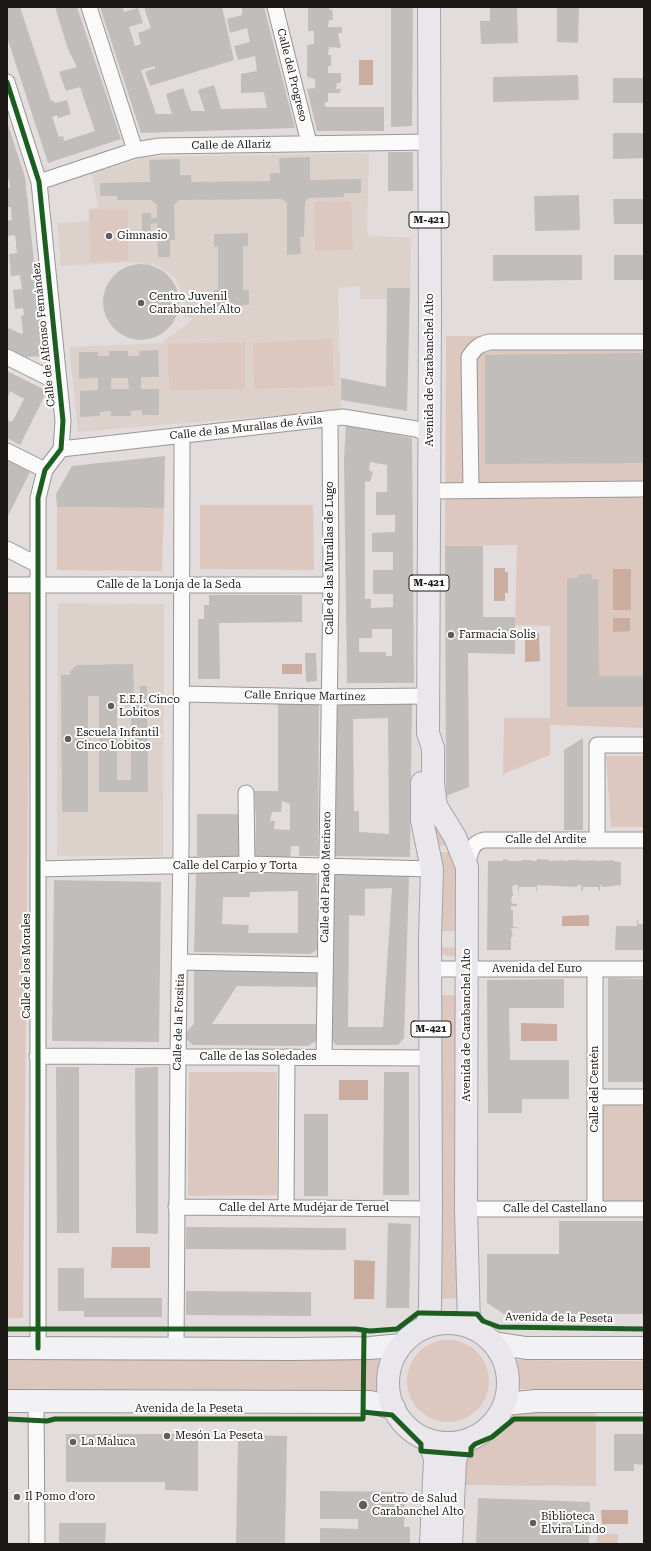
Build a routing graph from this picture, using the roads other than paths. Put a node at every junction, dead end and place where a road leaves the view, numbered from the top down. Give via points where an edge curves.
1 (89, 7) edge
2 (275, 7) edge
3 (429, 7) edge
4 (7, 82) edge
5 (429, 142) junction
6 (309, 143) junction
7 (135, 150) junction
8 (39, 182) junction
9 (644, 342) edge
10 (7, 358) edge
11 (59, 383) junction
12 (330, 418) junction
13 (429, 434) junction
14 (182, 435) junction
15 (61, 449) junction
16 (7, 451) edge
17 (45, 470) junction
18 (644, 489) edge
19 (471, 490) junction
20 (429, 491) junction
21 (7, 549) edge
22 (38, 565) junction
23 (7, 585) edge
24 (38, 585) junction
25 (181, 586) junction
26 (331, 586) junction
27 (182, 694) junction
28 (428, 696) junction
29 (328, 697) junction
30 (428, 733) junction
31 (644, 745) edge
32 (246, 793) dead end
33 (597, 840) junction
34 (644, 840) edge
35 (247, 864) junction
36 (181, 866) junction
37 (327, 867) junction
38 (467, 867) junction
39 (38, 869) junction
40 (432, 869) junction
41 (181, 962) junction
42 (325, 965) junction
43 (430, 969) junction
44 (468, 969) junction
45 (595, 969) junction
46 (644, 969) edge
47 (37, 1056) junction
48 (178, 1057) junction
49 (287, 1057) junction
50 (324, 1057) junction
51 (432, 1058) junction
52 (595, 1097) junction
53 (644, 1097) edge
54 (176, 1207) junction
55 (286, 1207) junction
56 (431, 1209) junction
57 (466, 1209) junction
58 (595, 1209) junction
59 (644, 1209) edge
60 (469, 1326) junction
61 (426, 1327) junction
62 (494, 1343) junction
63 (401, 1345) junction
64 (7, 1348) edge
65 (38, 1348) junction
66 (644, 1348) edge
67 (176, 1350) junction
68 (7, 1401) edge
69 (36, 1401) junction
70 (644, 1401) edge
71 (505, 1404) junction
72 (394, 1408) junction
73 (430, 1440) junction
74 (461, 1442) junction
75 (37, 1544) edge
76 (431, 1544) edge
77 (451, 1544) edge

1 - 7 street
2 - 6 street, Calle del Progreso
3 - 5 main road, Avenida de Carabanchel Alto / M-421
4 - 8 street, Calle de Alfonso Fernández
5 - 6 street, Calle de Allariz
5 - 13 main road, Avenida de Carabanchel Alto / M-421
6 - 7 street, Calle de Allariz via 160,146
7 - 8 street, Calle de Allariz
8 - 11 street, Calle de Alfonso Fernández
9 - 19 street via 490,342 474,348 469,357
10 - 11 street
11 - 15 street, Calle de Alfonso Fernández via 63,421
12 - 13 street, Calle de las Murallas de Ávila via 351,418 416,429
12 - 14 street, Calle de las Murallas de Ávila
12 - 26 street, Calle de las Murallas de Lugo
13 - 20 main road, Avenida de Carabanchel Alto / M-421
14 - 15 street, Calle de las Murallas de Ávila
14 - 25 street, Calle de la Forsitia
15 - 17 street
16 - 17 street
17 - 22 street via 38,498
18 - 19 street
19 - 20 street
20 - 28 main road, Avenida de Carabanchel Alto / M-421
21 - 22 street
22 - 24 street
23 - 24 street, Calle de la Lonja de la Seda
24 - 25 street, Calle de la Lonja de la Seda
24 - 39 street, Calle de los Morales
25 - 26 street, Calle de la Lonja de la Seda
25 - 27 street, Calle de la Forsitia
26 - 29 street, Calle de las Murallas de Lugo
27 - 29 street, Calle Enrique Martínez
27 - 36 street, Calle de la Forsitia
28 - 29 street, Calle Enrique Martínez
28 - 30 main road, Avenida de Carabanchel Alto / M-421
29 - 37 street, Calle del Prado Merinero
30 - 38 main road, Avenida de Carabanchel Alto via 433,748 436,806 455,837
30 - 40 main road, Avenida de Carabanchel Alto / M-421 via 423,757 422,820
31 - 33 street via 597,745
32 - 35 street
33 - 34 street, Calle del Ardite
33 - 38 street, Calle del Ardite via 484,840 472,846
35 - 36 street, Calle del Carpio y Torta
35 - 37 street, Calle del Carpio y Torta
36 - 39 street, Calle del Carpio y Torta
36 - 41 street, Calle de la Forsitia
37 - 40 street, Calle del Carpio y Torta
37 - 42 street, Calle del Prado Merinero
38 - 44 main road, Avenida de Carabanchel Alto
39 - 47 street, Calle de los Morales
40 - 43 main road, Avenida de Carabanchel Alto / M-421
41 - 42 street
41 - 48 street, Calle de la Forsitia
42 - 50 street, Calle del Prado Merinero
43 - 44 street, Avenida del Euro
43 - 51 main road, Avenida de Carabanchel Alto / M-421
44 - 45 street, Avenida del Euro
44 - 57 main road, Avenida de Carabanchel Alto
45 - 46 street, Avenida del Euro
45 - 52 street, Calle del Centén
47 - 48 street, Calle de las Soledades
47 - 65 street, Calle de los Morales
48 - 49 street, Calle de las Soledades
48 - 54 street, Calle de la Forsitia
49 - 50 street, Calle de las Soledades
49 - 55 street
50 - 51 street, Calle de las Soledades
51 - 56 main road, Avenida de Carabanchel Alto / M-421
52 - 53 street
52 - 58 street, Calle del Centén
54 - 55 street, Calle del Arte Mudéjar de Teruel
54 - 67 street, Calle de la Forsitia
55 - 56 street, Calle del Arte Mudéjar de Teruel
56 - 61 main road, Avenida de Carabanchel Alto / M-421 via 430,1307
57 - 58 street, Calle del Castellano
57 - 60 main road, Avenida de Carabanchel Alto
58 - 59 street, Calle del Castellano
60 - 61 main road via 440,1323
60 - 62 main road
61 - 63 main road
62 - 66 street via 526,1348
62 - 71 main road via 503,1356 508,1372
63 - 67 street via 370,1348
63 - 72 main road via 388,1375 389,1392
64 - 65 street
65 - 67 street
68 - 69 street, Avenida de la Peseta
69 - 72 street, Avenida de la Peseta via 370,1402
69 - 75 street
70 - 71 street via 536,1401
71 - 74 main road via 495,1421 485,1430
72 - 73 main road via 402,1422 415,1433
73 - 74 main road via 445,1443
73 - 76 main road via 435,1459
74 - 77 main road via 455,1460

